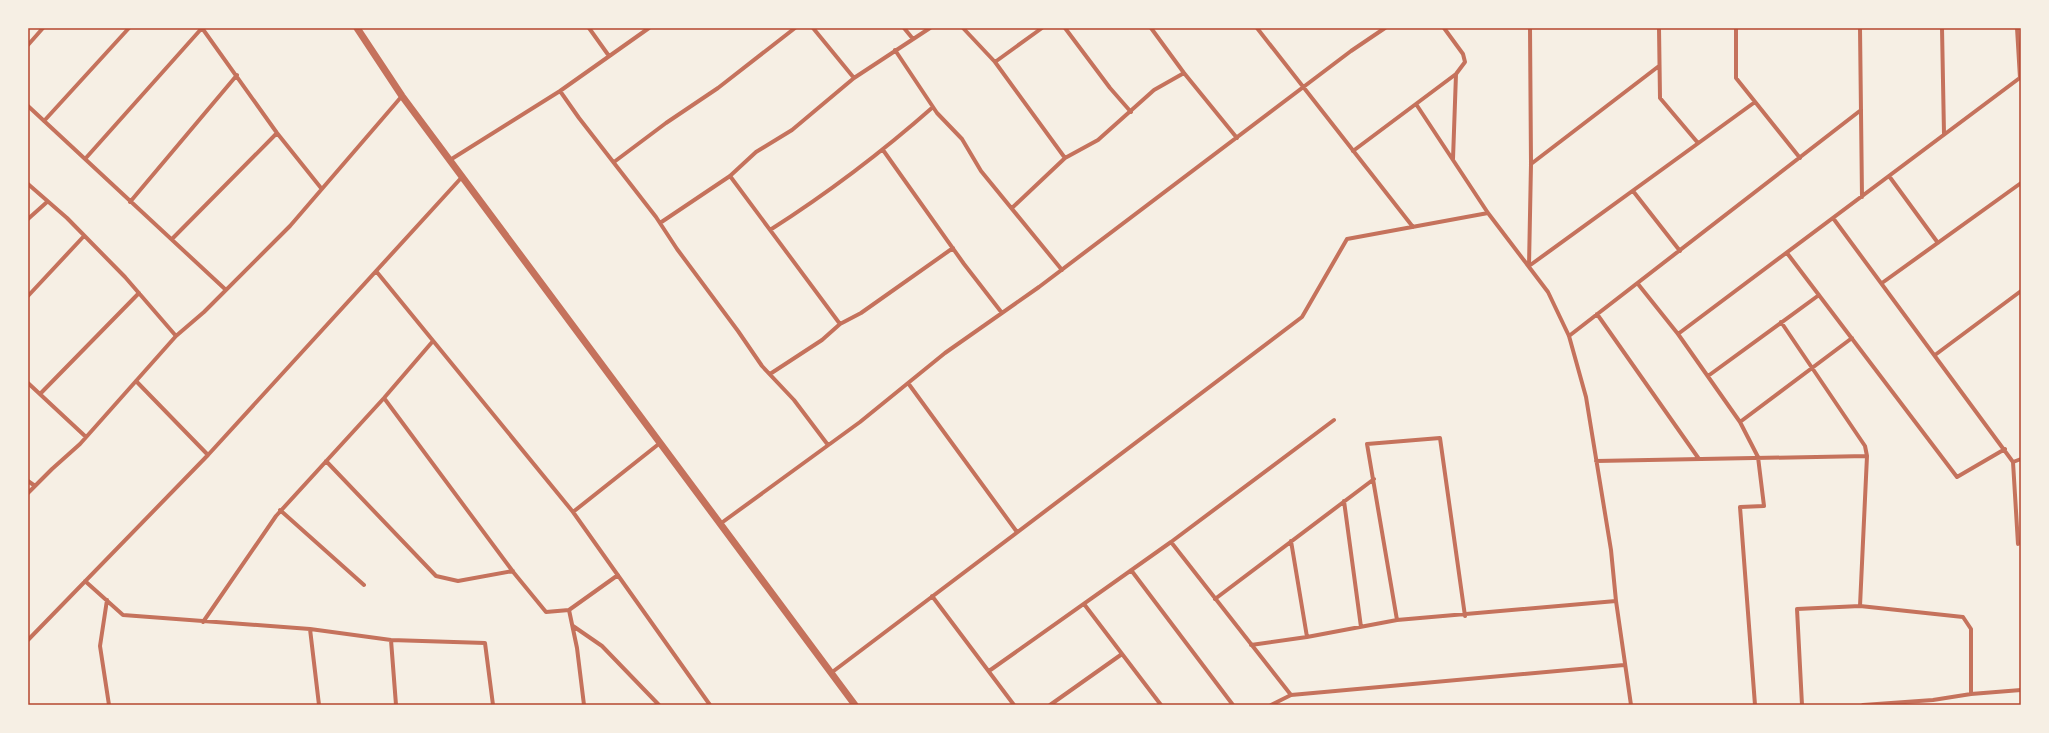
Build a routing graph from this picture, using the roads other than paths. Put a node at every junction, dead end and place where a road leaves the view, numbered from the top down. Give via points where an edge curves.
1 (43, 28) edge
2 (129, 28) edge
3 (202, 28) edge
4 (357, 28) edge
5 (589, 28) edge
6 (649, 28) edge
7 (795, 28) edge
8 (813, 28) edge
9 (904, 28) edge
10 (930, 28) edge
11 (963, 28) edge
12 (1042, 28) edge
13 (1065, 28) edge
14 (1151, 28) edge
15 (1257, 28) edge
16 (1385, 28) edge
17 (1444, 28) edge
18 (1530, 28) edge
19 (1659, 28) edge
20 (1736, 28) edge
21 (1860, 28) edge
22 (1942, 28) edge
23 (2017, 28) edge
24 (913, 39) junction
25 (28, 45) edge
26 (895, 50) junction
27 (609, 56) junction
28 (995, 62) junction
29 (1659, 66) junction
30 (1184, 73) junction
31 (1456, 74) junction
32 (237, 75) junction
33 (854, 78) junction
34 (2020, 78) edge
35 (1303, 88) junction
36 (560, 91) junction
37 (402, 96) junction
38 (1755, 102) junction
39 (1416, 104) junction
40 (28, 106) edge
41 (933, 107) junction
42 (1861, 110) junction
43 (1131, 112) junction
44 (44, 121) junction
45 (276, 133) junction
46 (1944, 134) junction
47 (1237, 138) junction
48 (1698, 143) junction
49 (883, 150) junction
50 (1353, 151) junction
51 (1065, 158) junction
52 (1800, 158) junction
53 (85, 159) junction
54 (1453, 159) junction
55 (450, 160) junction
56 (614, 162) junction
57 (1531, 164) junction
58 (462, 176) junction
59 (730, 176) junction
60 (1889, 176) junction
61 (2021, 183) edge
62 (28, 184) edge
63 (321, 188) junction
64 (1633, 191) junction
65 (1862, 196) junction
66 (47, 202) junction
67 (130, 202) junction
68 (1012, 208) junction
69 (1488, 213) junction
70 (1833, 218) junction
71 (28, 219) edge
72 (660, 223) junction
73 (1413, 227) junction
74 (770, 230) junction
75 (84, 236) junction
76 (172, 239) junction
77 (1938, 243) junction
78 (953, 248) junction
79 (1680, 251) junction
80 (1787, 253) junction
81 (1529, 266) junction
82 (1062, 270) junction
83 (376, 271) junction
84 (1882, 283) junction
85 (1638, 284) junction
86 (226, 290) junction
87 (2021, 291) edge
88 (139, 293) junction
89 (1819, 295) junction
90 (28, 296) edge
91 (1002, 313) junction
92 (1597, 314) junction
93 (1781, 322) junction
94 (840, 324) junction
95 (1678, 334) junction
96 (176, 336) junction
97 (1569, 336) junction
98 (1852, 338) junction
99 (433, 341) junction
100 (1935, 355) junction
101 (1813, 367) junction
102 (770, 374) junction
103 (1708, 376) junction
104 (136, 381) junction
105 (28, 383) edge
106 (908, 383) junction
107 (40, 394) junction
108 (384, 398) junction
109 (1334, 420) dead end
110 (1740, 422) junction
111 (86, 437) junction
112 (660, 443) junction
113 (828, 445) junction
114 (2005, 449) junction
115 (208, 455) junction
116 (1867, 456) junction
117 (1758, 457) junction
118 (1699, 459) junction
119 (2021, 459) edge
120 (326, 461) junction
121 (1596, 461) junction
122 (2013, 462) junction
123 (1374, 479) junction
124 (28, 481) edge
125 (35, 486) junction
126 (28, 493) edge
127 (1344, 501) junction
128 (280, 510) junction
129 (573, 512) junction
130 (720, 524) junction
131 (1017, 532) junction
132 (1291, 541) junction
133 (1171, 542) junction
134 (2018, 544) dead end
135 (1132, 570) junction
136 (513, 571) junction
137 (618, 575) junction
138 (85, 581) junction
139 (364, 585) dead end
140 (932, 596) junction
141 (1215, 599) junction
142 (107, 600) junction
143 (1616, 601) junction
144 (1084, 604) junction
145 (1860, 606) junction
146 (569, 610) junction
147 (1466, 616) junction
148 (1397, 620) junction
149 (203, 622) junction
150 (573, 626) junction
151 (1361, 627) junction
152 (310, 629) junction
153 (1307, 637) junction
154 (28, 640) edge
155 (391, 640) junction
156 (1251, 645) junction
157 (1122, 654) junction
158 (1624, 665) junction
159 (989, 671) junction
160 (831, 673) junction
161 (2021, 690) edge
162 (1971, 694) junction
163 (1291, 695) junction
164 (108, 705) edge
165 (320, 705) edge
166 (396, 705) edge
167 (493, 705) edge
168 (584, 705) edge
169 (658, 705) edge
170 (710, 705) edge
171 (855, 705) edge
172 (1014, 705) edge
173 (1050, 705) edge
174 (1161, 705) edge
175 (1233, 705) edge
176 (1271, 705) edge
177 (1631, 705) edge
178 (1755, 705) edge
179 (1802, 705) edge
180 (1863, 705) edge

1 - 25 street
2 - 44 street
3 - 32 street
3 - 53 street
4 - 37 street
5 - 27 street
6 - 27 street
7 - 56 street via 718,88 666,122
8 - 33 street
9 - 24 street
10 - 24 street
11 - 28 street
12 - 28 street
13 - 43 street
14 - 30 street
15 - 35 street
16 - 35 street
17 - 31 street via 1463,54 1465,62
18 - 57 street
19 - 29 street
20 - 38 street via 1736,78
21 - 42 street
22 - 46 street
23 - 34 street
24 - 26 street
26 - 33 street
26 - 41 street
27 - 36 street
28 - 51 street
29 - 48 street via 1660,98
29 - 57 street
30 - 43 street via 1154,90
30 - 47 street
31 - 39 street
31 - 54 street
32 - 45 street
32 - 67 street
33 - 59 street via 792,130 756,152
34 - 46 street
35 - 47 street
35 - 50 street
36 - 55 street
36 - 56 street
37 - 55 street
37 - 63 street
38 - 48 street
38 - 52 street
39 - 50 street
39 - 54 street
40 - 44 street
41 - 49 street
41 - 68 street via 962,140 981,171
42 - 52 street
42 - 65 street
43 - 51 street via 1098,140
44 - 53 street
45 - 63 street
45 - 76 street
46 - 60 street
47 - 82 street
48 - 64 street
49 - 74 street via 812,203
49 - 78 street
50 - 73 street
51 - 68 street
52 - 79 street
53 - 67 street
54 - 69 street
55 - 58 street
56 - 72 street
57 - 81 street
58 - 83 street
58 - 112 street
59 - 72 street
59 - 74 street
60 - 65 street
60 - 77 street
61 - 77 street
62 - 66 street
63 - 86 street via 290,226
64 - 79 street
64 - 81 street
65 - 70 street
66 - 71 street
66 - 75 street
67 - 76 street
68 - 82 street
69 - 73 street
69 - 81 street
70 - 80 street
70 - 84 street
72 - 102 street
73 - 131 street via 1347,239 1302,317
74 - 94 street
75 - 88 street
75 - 90 street
76 - 86 street
77 - 84 street
78 - 91 street
78 - 94 street via 861,313
79 - 85 street
80 - 89 street
80 - 95 street
81 - 97 street via 1548,292
82 - 91 street
83 - 99 street
83 - 115 street
84 - 100 street
85 - 92 street
85 - 95 street
86 - 96 street
87 - 100 street
88 - 96 street
88 - 107 street
89 - 93 street
89 - 98 street
91 - 106 street via 945,352
92 - 97 street
92 - 118 street
93 - 101 street
93 - 103 street
94 - 102 street via 822,340
95 - 103 street
96 - 104 street
97 - 121 street via 1586,397
98 - 101 street
98 - 114 street via 1957,478
99 - 108 street
99 - 129 street
100 - 114 street
101 - 110 street
101 - 116 street via 1860,436
102 - 113 street via 794,400
103 - 110 street
104 - 111 street
104 - 115 street
105 - 107 street
106 - 113 street
106 - 131 street
107 - 111 street
108 - 120 street
108 - 136 street
109 - 133 street
110 - 117 street
111 - 125 street
112 - 129 street
112 - 130 street
113 - 130 street
114 - 122 street
115 - 138 street
116 - 117 street
116 - 145 street
117 - 118 street
117 - 178 street via 1764,506 1740,507
118 - 121 street
119 - 122 street
120 - 128 street
120 - 136 street via 436,576 458,581
121 - 143 street via 1611,550
122 - 134 street
123 - 127 street
123 - 147 street via 1367,444 1440,438
123 - 148 street
124 - 125 street
125 - 126 street
127 - 132 street
127 - 151 street
128 - 139 street
128 - 149 street
129 - 137 street
130 - 160 street
131 - 140 street
132 - 141 street
132 - 153 street
133 - 135 street
133 - 141 street
135 - 144 street
135 - 175 street
136 - 146 street via 546,612
137 - 146 street
137 - 170 street
138 - 142 street
138 - 154 street
140 - 159 street
140 - 160 street
141 - 156 street
142 - 149 street via 123,615
142 - 164 street via 100,646
143 - 147 street
143 - 158 street
144 - 157 street
144 - 159 street
145 - 162 street via 1963,617 1971,630
145 - 179 street via 1797,609
146 - 150 street
147 - 148 street
148 - 151 street
149 - 152 street
150 - 168 street
150 - 169 street via 602,646
151 - 153 street
152 - 155 street
152 - 165 street
153 - 156 street
155 - 166 street
155 - 167 street via 485,643
156 - 163 street
157 - 173 street
157 - 174 street
158 - 163 street
158 - 177 street
159 - 172 street
160 - 171 street
161 - 162 street
162 - 180 street via 1932,700
163 - 176 street

